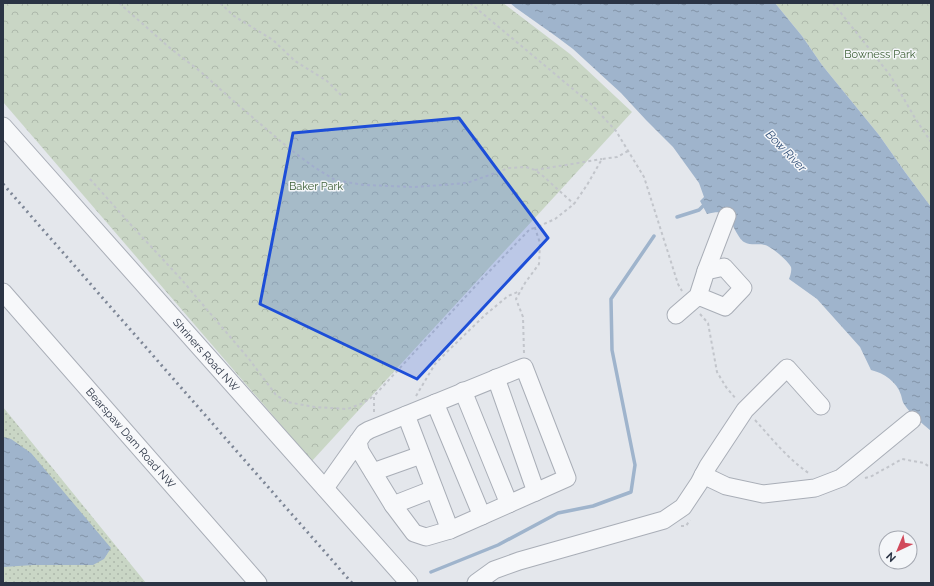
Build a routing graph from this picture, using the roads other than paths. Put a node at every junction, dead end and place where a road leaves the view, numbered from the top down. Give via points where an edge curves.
1 (3, 126) edge
2 (728, 216) dead end
3 (706, 271) junction
4 (3, 292) edge
5 (694, 299) junction
6 (676, 315) dead end
7 (496, 378) junction
8 (463, 391) junction
9 (435, 403) junction
10 (821, 406) dead end
11 (410, 413) junction
12 (912, 420) dead end
13 (358, 441) junction
14 (421, 455) junction
15 (373, 472) junction
16 (703, 475) junction
17 (324, 488) junction
18 (434, 489) junction
19 (536, 492) junction
20 (509, 504) junction
21 (393, 505) junction
22 (482, 516) junction
23 (450, 530) junction
24 (258, 583) edge
25 (409, 583) edge
26 (476, 583) edge

1 - 17 street, Shriners Road NW
2 - 3 street
3 - 5 street
3 - 5 street via 724,267 743,288 725,307
4 - 24 street, Bearspaw Dam Road NW
5 - 6 street
7 - 8 street
7 - 19 street
7 - 19 street via 524,367 567,478
8 - 9 street
8 - 20 street
9 - 11 street
9 - 22 street
10 - 16 street via 787,368 745,410
11 - 13 street via 375,427 364,433
11 - 14 street
12 - 16 street via 841,478 815,488 763,494 726,486
13 - 15 street via 360,451
13 - 17 street
14 - 15 street
14 - 18 street
15 - 21 street
16 - 26 street via 683,507 664,520 518,561 494,570
17 - 25 street, Shriners Road NW
18 - 21 street
18 - 23 street
19 - 20 street
20 - 22 street
21 - 23 street via 414,533 426,538
22 - 23 street

